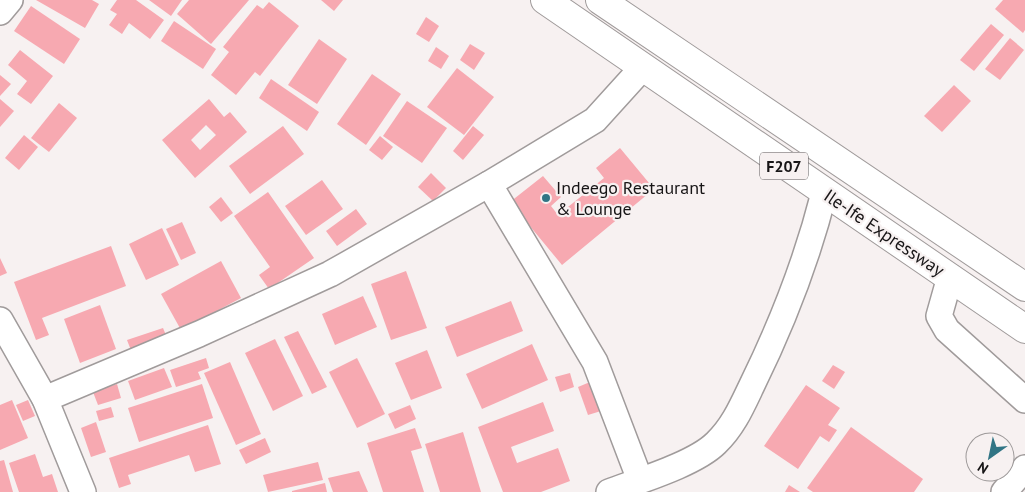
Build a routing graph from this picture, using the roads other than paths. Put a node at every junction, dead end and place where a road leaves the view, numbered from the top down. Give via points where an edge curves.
1 (10, 0) edge
2 (545, 0) edge
3 (600, 0) edge
4 (0, 12) edge
5 (643, 67) junction
6 (489, 184) junction
7 (824, 193) junction
8 (950, 277) junction
9 (1025, 287) edge
10 (0, 320) edge
11 (1025, 329) edge
12 (45, 399) junction
13 (1025, 400) edge
14 (1025, 468) edge
15 (640, 480) junction
16 (83, 492) edge
17 (609, 492) edge
18 (1004, 492) edge

1 - 4 street
2 - 5 main road, Ile-Ife Expressway / F207
3 - 9 main road, Ile-Ife Expressway / F207
5 - 6 street via 595,120
5 - 7 main road, Ile-Ife Expressway / F207
6 - 12 street via 330,274
6 - 15 street via 595,362
7 - 8 main road, Ile-Ife Expressway / F207
7 - 15 street via 811,243 768,352 732,424 715,444 692,459
8 - 11 main road, Ile-Ife Expressway / F207
8 - 13 street via 939,316 946,330
10 - 12 street
12 - 16 street
14 - 18 street
15 - 17 street

